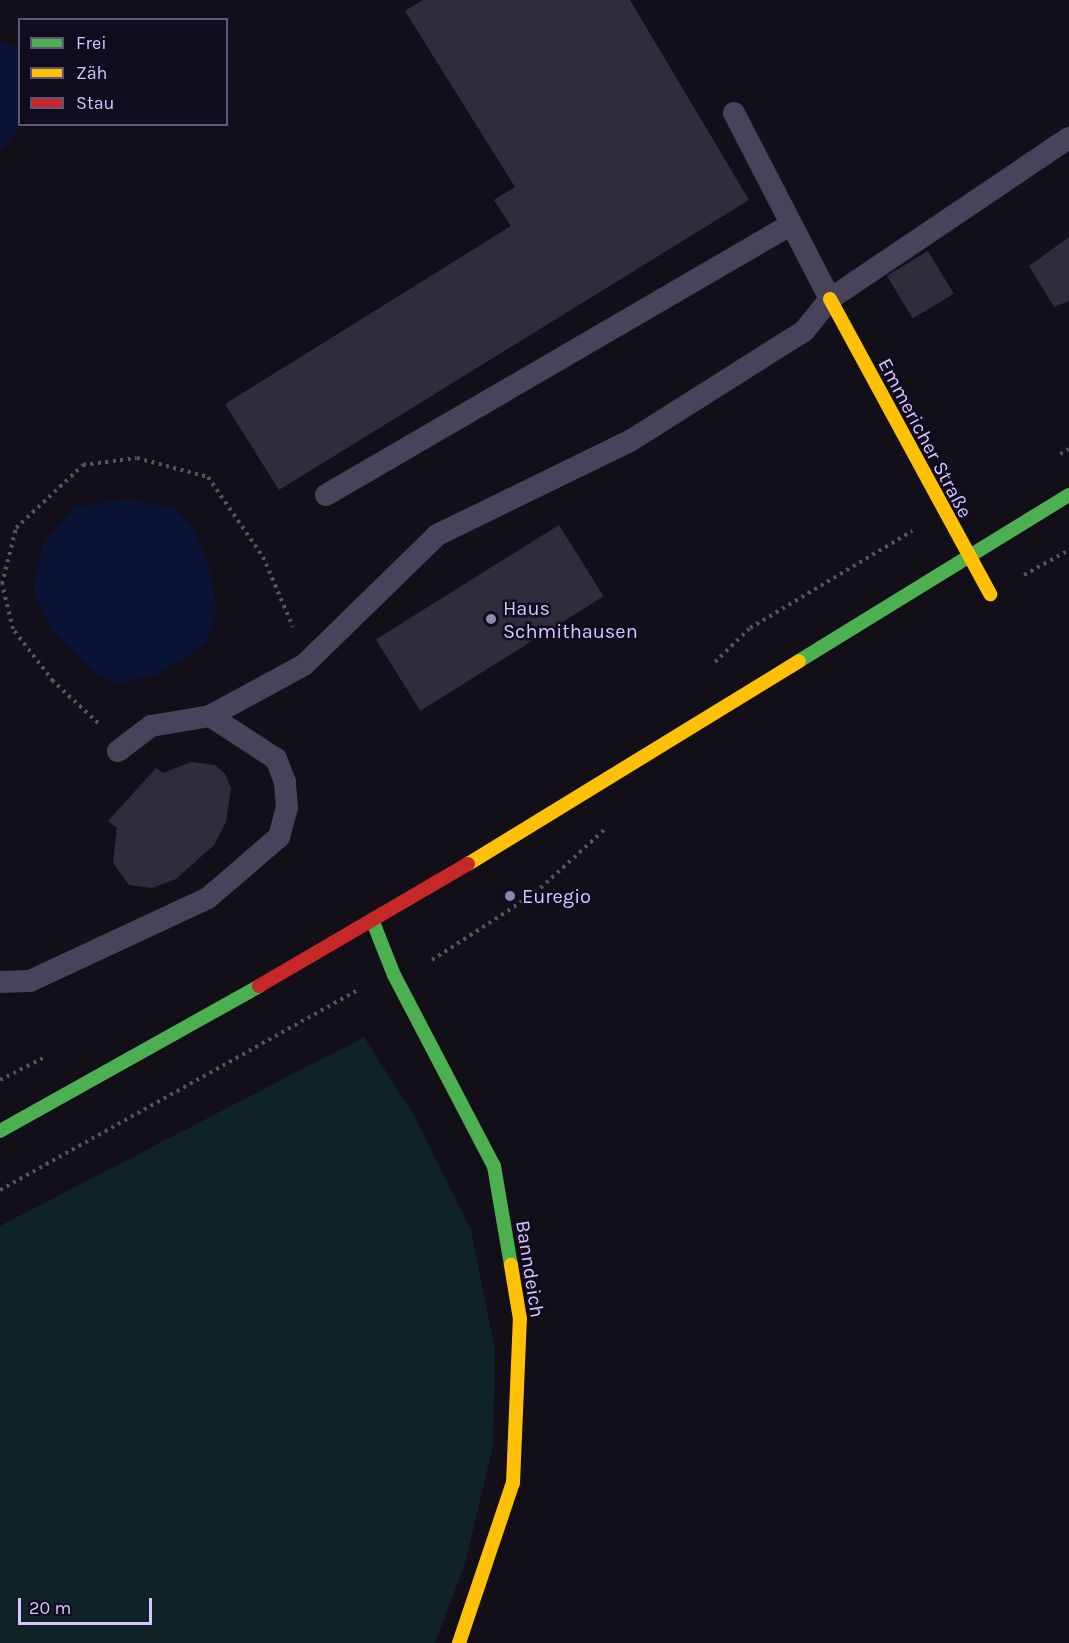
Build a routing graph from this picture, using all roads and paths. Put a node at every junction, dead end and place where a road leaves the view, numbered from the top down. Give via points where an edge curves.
1 (734, 112) dead end
2 (1069, 138) edge
3 (790, 225) junction
4 (830, 299) junction
5 (1069, 449) edge
6 (1050, 460) dead end
7 (326, 495) dead end
8 (1069, 495) edge
9 (945, 518) junction
10 (1069, 550) edge
11 (965, 556) junction
12 (990, 594) joint
13 (304, 665) junction
14 (707, 670) dead end
15 (210, 716) junction
16 (118, 751) joint
17 (611, 824) dead end
18 (373, 922) junction
19 (394, 975) junction
20 (0, 982) edge
21 (0, 1131) edge
22 (0, 1190) edge
23 (459, 1643) edge

1 - 3 lane
2 - 4 lane
3 - 4 lane
3 - 7 lane
4 - 9 main road, Emmericher Straße
4 - 13 lane via 804,331 630,441 437,535
5 - 6 path
8 - 11 main road
9 - 11 main road, Emmericher Straße
9 - 14 path via 891,539 750,628
10 - 12 path
11 - 12 main road, Emmericher Straße
11 - 18 main road
13 - 15 lane
13 - 16 path via 263,557 208,477 137,458 83,465 16,528 2,584 13,629
15 - 16 lane via 151,726
15 - 20 lane via 276,759 286,790 279,837 208,898 30,981
17 - 19 path via 535,893 427,963
18 - 19 main road, Banndeich
18 - 21 main road
19 - 22 path via 352,992
19 - 23 main road, Banndeich via 494,1166 520,1319 513,1484

